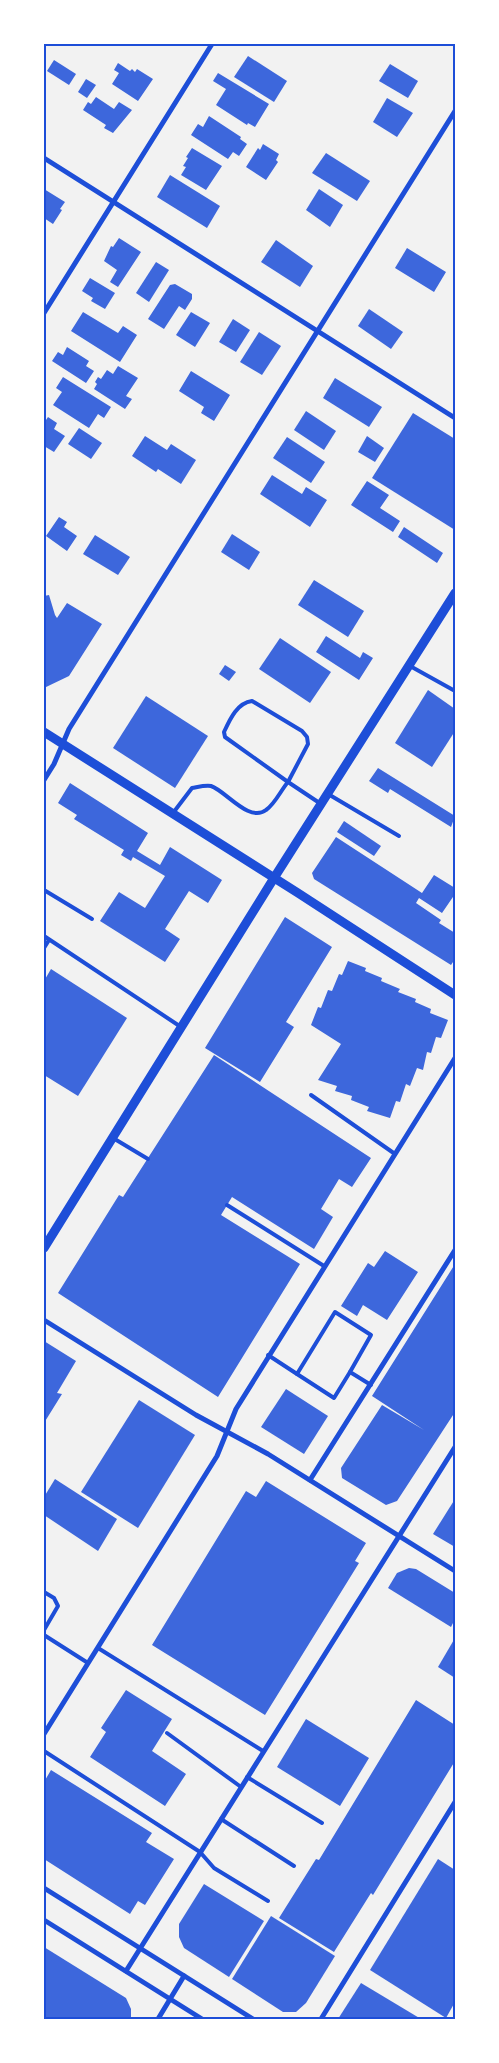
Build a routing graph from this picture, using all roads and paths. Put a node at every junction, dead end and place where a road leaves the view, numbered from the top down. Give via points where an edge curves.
1 (212, 44) edge
2 (455, 110) edge
3 (44, 158) edge
4 (113, 201) junction
5 (44, 313) edge
6 (317, 330) junction
7 (455, 418) edge
8 (455, 593) edge
9 (409, 666) junction
10 (455, 691) edge
11 (44, 732) edge
12 (62, 744) junction
13 (44, 780) edge
14 (288, 782) junction
15 (328, 794) junction
16 (321, 804) junction
17 (172, 814) junction
18 (399, 836) dead end
19 (274, 878) junction
20 (44, 890) edge
21 (92, 920) dead end
22 (44, 936) edge
23 (49, 940) junction
24 (44, 948) edge
25 (455, 995) edge
26 (181, 1027) junction
27 (455, 1058) edge
28 (311, 1094) dead end
29 (113, 1138) junction
30 (394, 1154) junction
31 (148, 1159) dead end
32 (227, 1205) dead end
33 (44, 1248) edge
34 (455, 1250) edge
35 (324, 1266) junction
36 (44, 1320) edge
37 (268, 1356) junction
38 (350, 1372) junction
39 (297, 1374) junction
40 (371, 1385) junction
41 (227, 1432) junction
42 (455, 1447) edge
43 (310, 1480) junction
44 (399, 1536) junction
45 (455, 1571) edge
46 (44, 1592) edge
47 (44, 1630) edge
48 (44, 1635) edge
49 (98, 1648) junction
50 (88, 1663) junction
51 (168, 1733) dead end
52 (44, 1734) edge
53 (44, 1751) edge
54 (263, 1751) junction
55 (247, 1777) junction
56 (241, 1786) junction
57 (455, 1802) edge
58 (221, 1819) junction
59 (322, 1823) dead end
60 (200, 1852) junction
61 (294, 1866) dead end
62 (44, 1888) edge
63 (268, 1901) dead end
64 (44, 1920) edge
65 (140, 1948) junction
66 (126, 1971) junction
67 (184, 1976) junction
68 (170, 2000) junction
69 (158, 2019) edge
70 (202, 2019) edge
71 (253, 2019) edge
72 (322, 2019) edge

1 - 4 street
2 - 6 street
3 - 4 street
4 - 5 street
4 - 6 street
6 - 7 street
6 - 12 street
8 - 9 street
9 - 10 lane
9 - 15 street
11 - 12 street
12 - 13 street
12 - 17 street
14 - 14 lane via 308,744 307,737 252,701 246,702 230,721 225,737
14 - 16 lane
14 - 17 lane via 266,811 248,812 212,787 203,786 192,788
15 - 16 street
15 - 18 lane
16 - 19 street
17 - 19 street
19 - 25 street
19 - 26 street
20 - 21 lane
22 - 23 lane
23 - 24 lane
23 - 26 lane
26 - 29 street
27 - 30 street
28 - 30 lane
29 - 31 lane
29 - 33 street
30 - 35 street
32 - 35 lane
34 - 40 street
35 - 37 street
36 - 41 street
37 - 39 lane
37 - 41 street via 236,1409
38 - 39 lane via 334,1398
38 - 39 lane via 371,1335 335,1312
38 - 40 lane
40 - 43 street
41 - 43 street
41 - 49 street via 217,1456
42 - 44 street
43 - 44 street
44 - 45 street
44 - 54 street
46 - 47 lane via 54,1598 58,1606
48 - 50 lane
49 - 50 street
49 - 54 lane
50 - 52 street
51 - 56 lane
53 - 60 lane
54 - 55 street
55 - 56 street
55 - 59 lane
56 - 58 street
57 - 72 street
58 - 60 street
58 - 61 lane
60 - 63 lane via 214,1868
60 - 65 street
62 - 65 street
64 - 66 street
65 - 66 street
65 - 67 street
66 - 68 street
67 - 68 street
67 - 71 street
68 - 69 street
68 - 70 street

